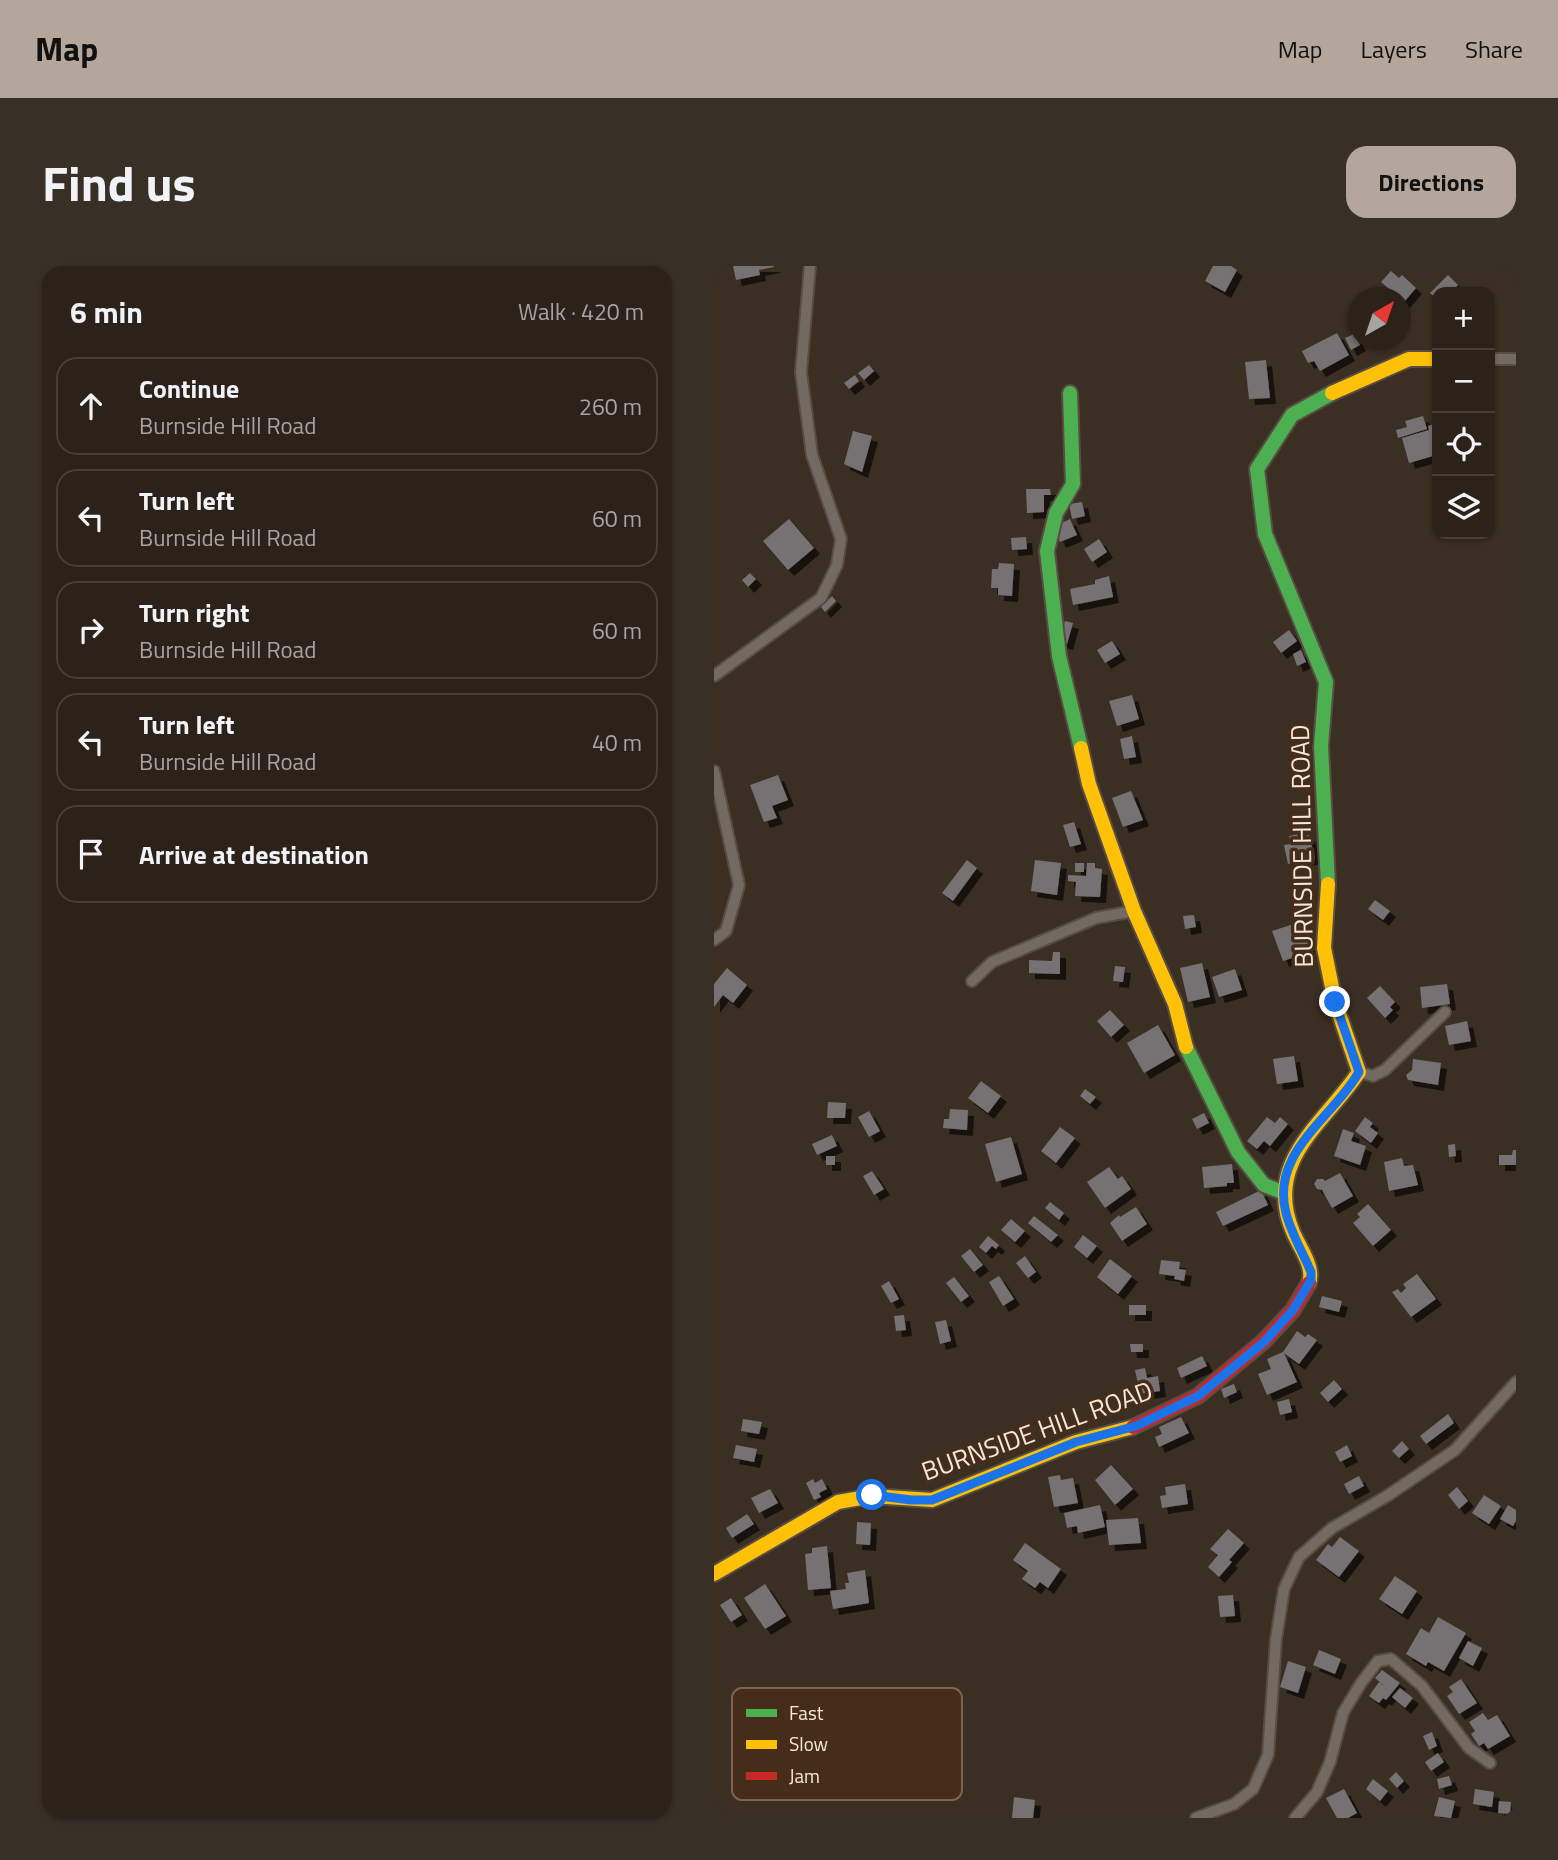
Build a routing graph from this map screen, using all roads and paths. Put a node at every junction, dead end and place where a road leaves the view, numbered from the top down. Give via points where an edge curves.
1 (810, 266) edge
2 (1432, 359) edge
3 (1495, 359) edge
4 (1516, 359) edge
5 (1070, 393) dead end
6 (714, 676) edge
7 (714, 771) edge
8 (1134, 911) junction
9 (714, 940) edge
10 (972, 981) dead end
11 (1445, 1012) dead end
12 (1359, 1072) junction
13 (1282, 1192) junction
14 (1516, 1382) edge
15 (714, 1574) edge
16 (1490, 1763) dead end
17 (1196, 1818) edge
18 (1295, 1818) edge

1 - 6 street via 801,372 812,455 841,539 837,565 821,598
2 - 12 street, BURNSIDE HILL ROAD via 1409,359 1344,386 1292,415 1257,469 1265,534 1326,682 1321,746 1328,882 1324,948 1335,1002
3 - 4 street
5 - 8 street via 1073,484 1056,513 1047,551 1059,656 1089,785
7 - 9 street via 739,885 726,931
8 - 10 street via 1096,918 992,962
8 - 13 street via 1175,1004 1187,1052 1238,1152 1264,1185
11 - 12 street via 1385,1070 1373,1076
12 - 13 street via 1289,1162
13 - 15 street, BURNSIDE HILL ROAD via 1311,1280 1293,1310 1264,1342 1198,1396 1136,1426 1076,1442 932,1500 851,1497
14 - 17 street via 1455,1450 1332,1528 1298,1557 1284,1589 1276,1639 1268,1755 1253,1788 1234,1804
16 - 18 street via 1469,1748 1422,1686 1391,1659 1378,1661 1343,1713 1317,1792

